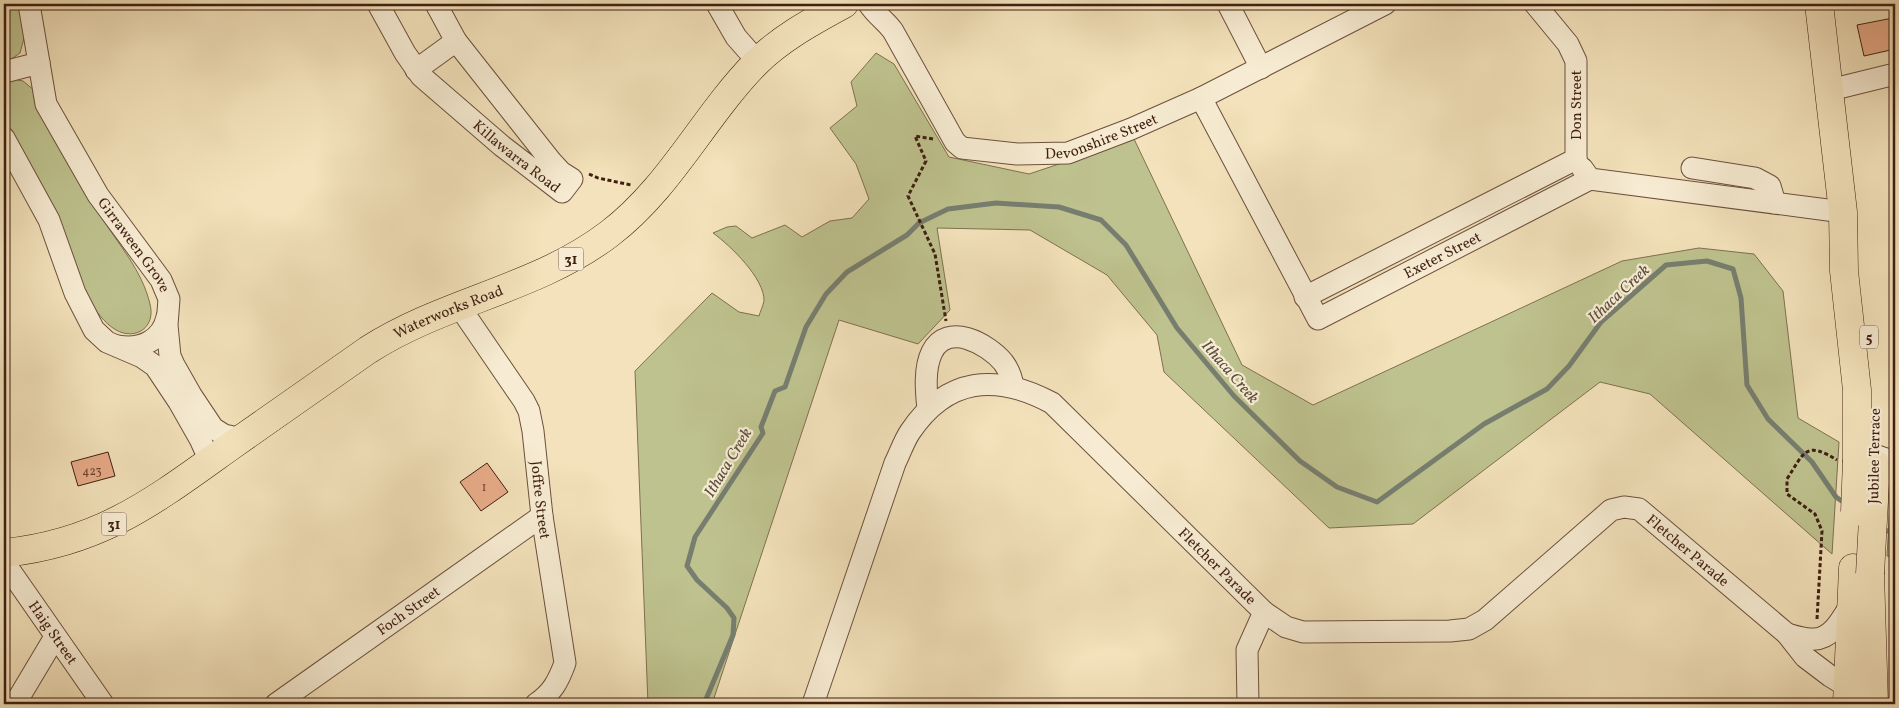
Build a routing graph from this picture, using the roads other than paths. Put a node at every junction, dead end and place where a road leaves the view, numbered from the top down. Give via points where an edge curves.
1 (30, 4) edge
2 (378, 4) edge
3 (436, 4) edge
4 (717, 4) edge
5 (844, 4) edge
6 (869, 4) edge
7 (1228, 4) edge
8 (1385, 4) edge
9 (1535, 4) edge
10 (1819, 4) edge
11 (456, 41) junction
12 (758, 62) junction
13 (39, 63) junction
14 (1261, 68) junction
15 (416, 70) junction
16 (4, 72) edge
17 (1895, 74) edge
18 (1830, 90) junction
19 (1201, 98) junction
20 (4, 138) edge
21 (532, 138) junction
22 (1576, 159) junction
23 (523, 163) junction
24 (1692, 168) dead end
25 (1590, 180) junction
26 (1775, 203) junction
27 (1843, 212) junction
28 (1305, 297) junction
29 (460, 306) junction
30 (168, 314) junction
31 (107, 342) junction
32 (1013, 387) junction
33 (185, 398) junction
34 (928, 409) junction
35 (242, 439) junction
36 (210, 461) junction
37 (1876, 461) edge
38 (542, 516) junction
39 (4, 554) edge
40 (4, 562) edge
41 (1861, 571) junction
42 (1851, 604) junction
43 (1264, 612) junction
44 (1787, 634) junction
45 (54, 637) junction
46 (1848, 696) edge
47 (15, 704) edge
48 (103, 704) edge
49 (276, 704) edge
50 (536, 704) edge
51 (813, 704) edge
52 (1248, 704) edge
53 (1874, 704) edge

1 - 13 street, Girraween Grove
2 - 15 street, Killawarra Road
3 - 11 street, Killawarra Road
4 - 12 street via 736,36
5 - 12 main road, Waterworks Road / 31 via 794,33
6 - 19 street, Devonshire Street via 893,31 955,142 962,148 1017,154 1068,153
7 - 14 street
8 - 14 street, Devonshire Street
9 - 22 street, Don Street via 1568,44 1576,61
10 - 18 main road, Jubilee Terrace / 5
11 - 15 street
11 - 21 street, Killawarra Road
12 - 29 main road, Waterworks Road / 31 via 648,199 623,223 593,246 555,267
13 - 16 street
13 - 30 street, Girraween Grove via 46,104 98,195 161,280 168,295
14 - 19 street, Devonshire Street
15 - 23 street, Killawarra Road via 438,93
17 - 18 street
18 - 27 main road, Jubilee Terrace / 5
19 - 28 street, Exeter Street
20 - 31 street, Girraween Grove via 49,220 81,306 94,330
21 - 23 street via 532,151
21 - 23 street, Killawarra Road via 572,179 562,192
22 - 25 street
22 - 28 street, Exeter Street
24 - 26 street via 1755,178 1770,186
25 - 26 street
25 - 28 street, Exeter Street via 1318,319
26 - 27 street
27 - 37 main road, Jubilee Terrace / 5 via 1844,271 1857,390
29 - 35 main road, Waterworks Road / 31 via 408,326 382,341
29 - 38 street, Joffre Street via 529,410
30 - 31 street via 162,331 150,342 127,347
30 - 33 street, Girraween Grove via 170,356
31 - 33 street, Girraween Grove via 155,366
32 - 34 street, Fletcher Parade via 985,384 965,388 945,396
32 - 34 street via 1003,362 990,350 977,341 963,337 948,338 932,351 926,388
32 - 43 street, Fletcher Parade via 1052,403
33 - 35 street, Girraween Grove via 215,430
33 - 36 street, Girraween Grove
34 - 51 street, Fletcher Parade via 909,433 895,463
35 - 36 main road, Waterworks Road / 31
36 - 39 main road, Waterworks Road / 31 via 147,505 112,524 74,540
37 - 41 main road, Jubilee Terrace / 5, bridge
38 - 49 street, Foch Street
38 - 50 street, Joffre Street via 565,663 558,682
40 - 45 street, Haig Street
41 - 42 main road, Jubilee Terrace / 5
41 - 53 main road, Jubilee Terrace / 5
42 - 44 street, Fletcher Parade via 1829,634 1813,640
42 - 46 main road, Jubilee Terrace / 5
43 - 44 street, Fletcher Parade via 1286,627 1303,632 1450,632 1469,629 1485,620 1612,510 1624,507 1639,509
43 - 52 street via 1247,650
44 - 46 street, Fletcher Parade via 1805,657 1830,676
45 - 47 street
45 - 48 street, Haig Street

